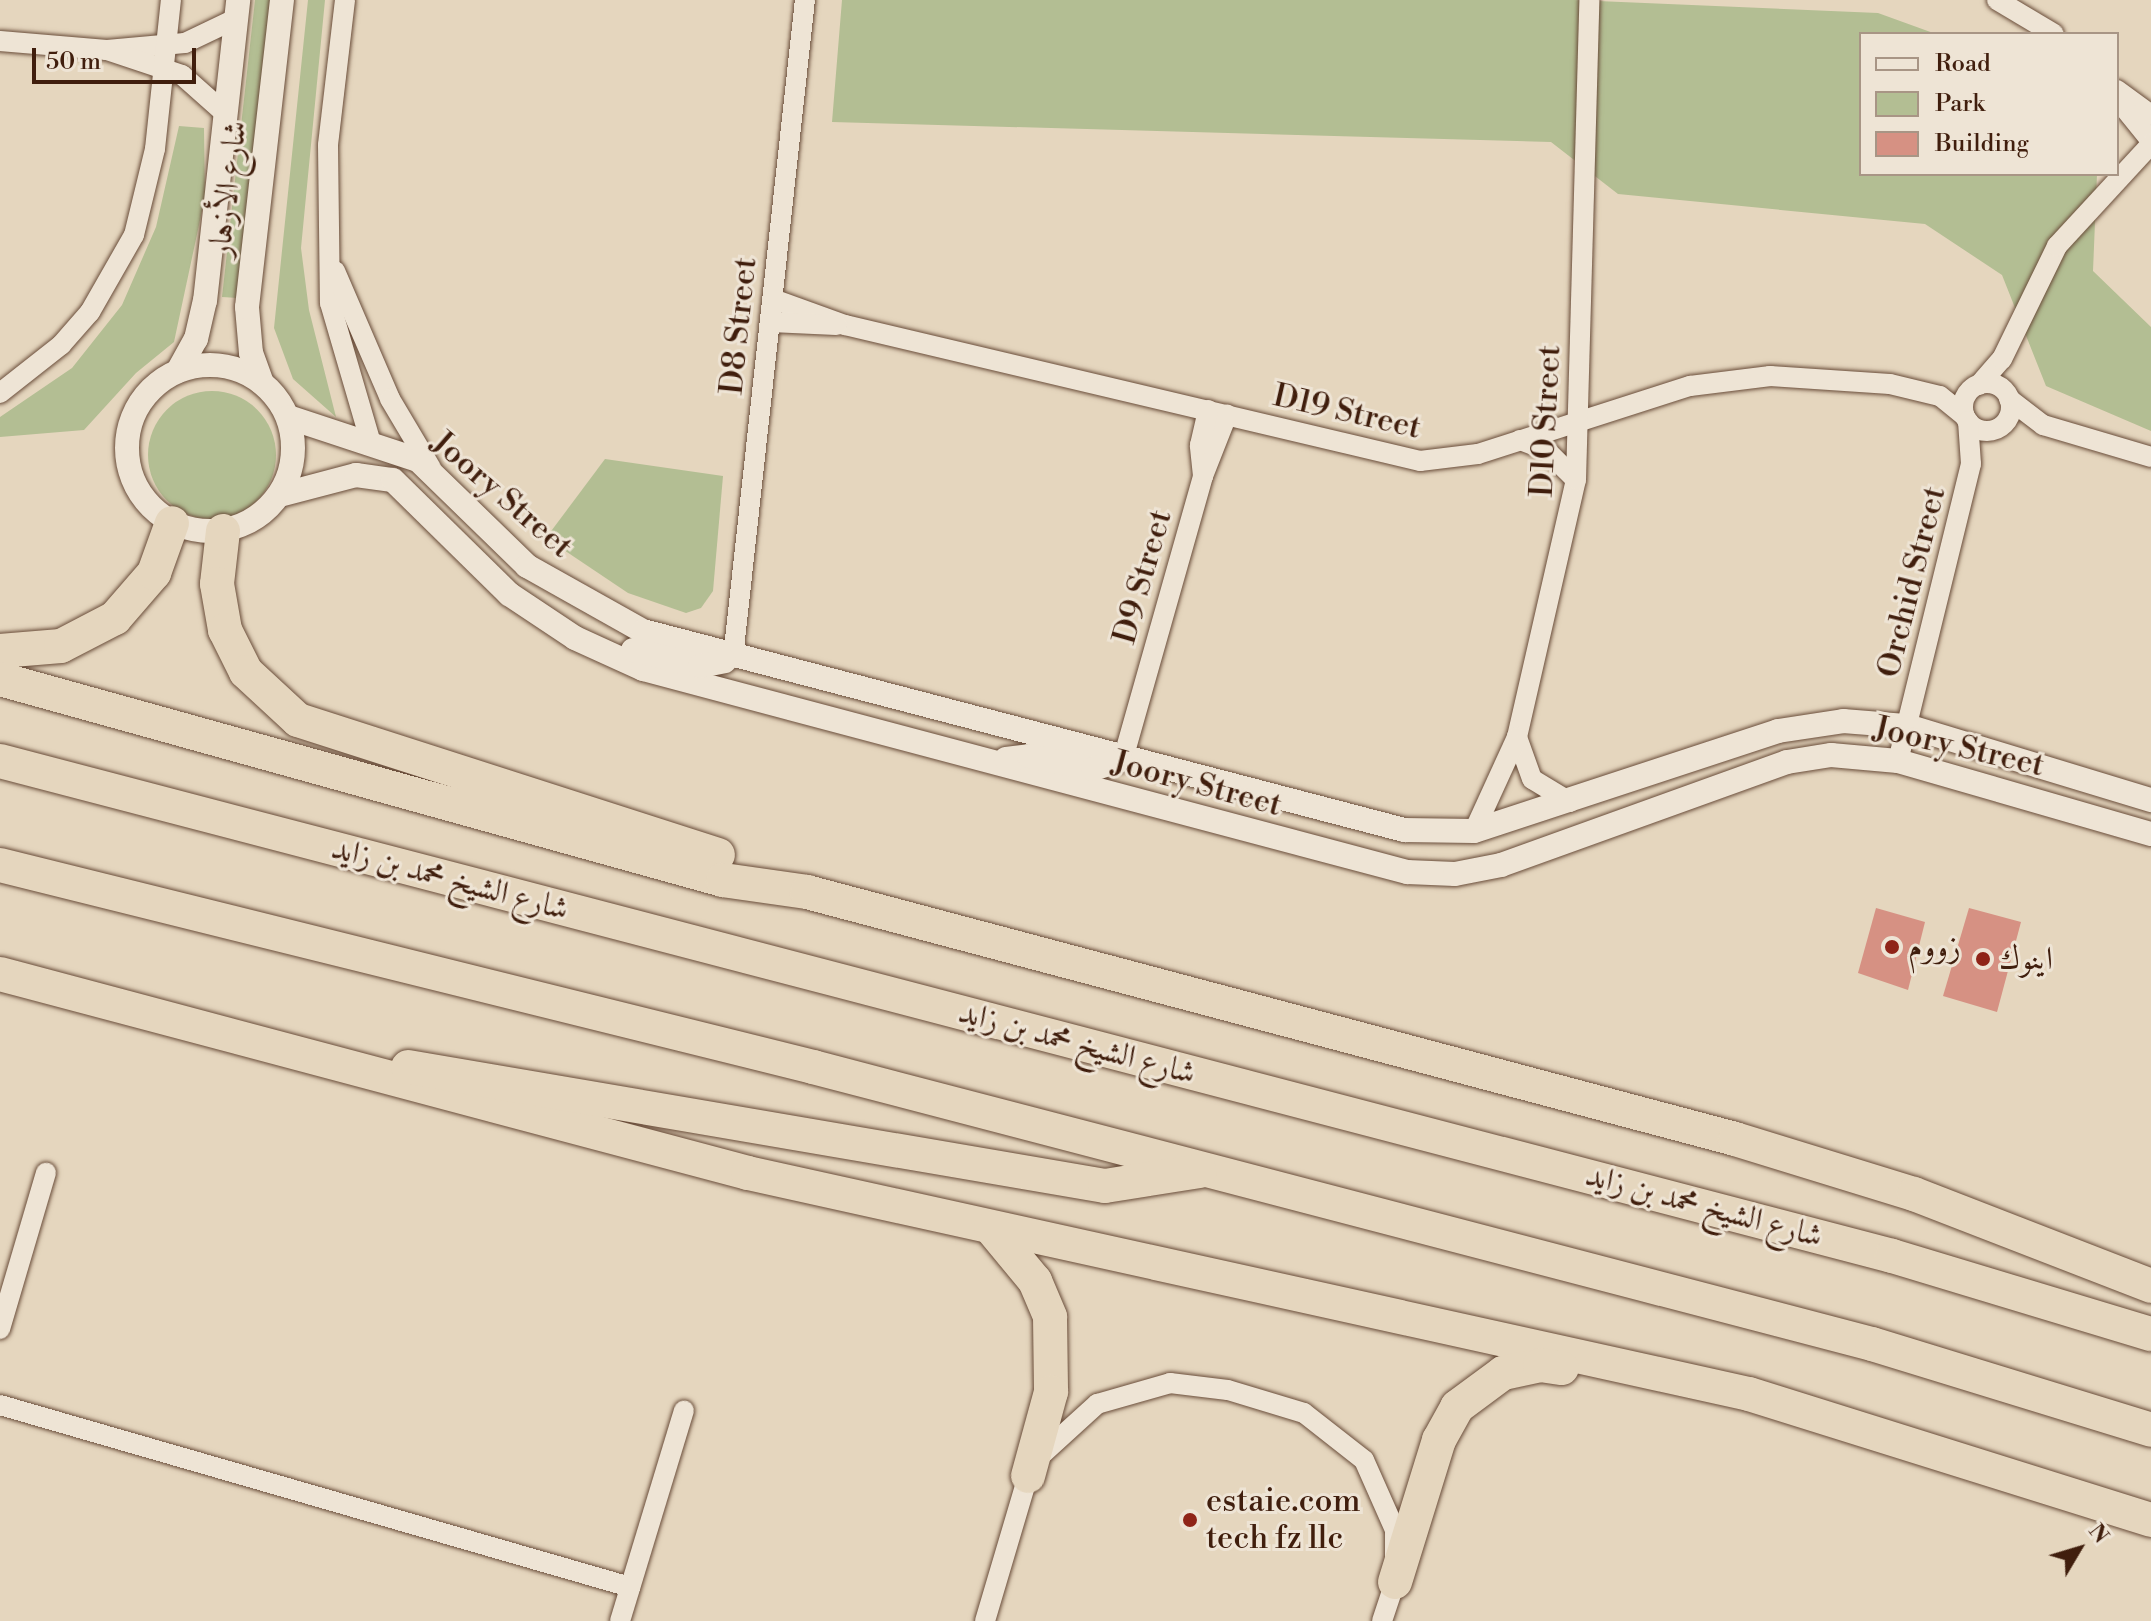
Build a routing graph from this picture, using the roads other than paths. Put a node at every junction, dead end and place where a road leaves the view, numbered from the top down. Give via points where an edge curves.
1 (171, 0) edge
2 (282, 0) edge
3 (345, 0) edge
4 (805, 0) edge
5 (1997, 0) edge
6 (1586, 4) edge
7 (236, 10) edge
8 (2051, 32) edge
9 (0, 41) edge
10 (166, 45) junction
11 (107, 50) junction
12 (164, 68) junction
13 (2119, 91) edge
14 (2119, 102) edge
15 (226, 114) junction
16 (2151, 115) edge
17 (2151, 142) edge
18 (331, 260) junction
19 (773, 299) junction
20 (770, 322) junction
21 (845, 325) junction
22 (2002, 359) junction
23 (178, 371) junction
24 (262, 383) junction
25 (1976, 386) junction
26 (1930, 392) junction
27 (0, 393) edge
28 (2008, 396) junction
29 (1218, 412) junction
30 (288, 417) junction
31 (1580, 419) junction
32 (1967, 419) junction
33 (2043, 425) junction
34 (1997, 429) junction
35 (1520, 440) junction
36 (371, 443) junction
37 (2151, 457) edge
38 (1971, 464) junction
39 (432, 469) junction
40 (1576, 480) junction
41 (280, 495) junction
42 (172, 523) junction
43 (481, 526) junction
44 (223, 531) junction
45 (458, 547) junction
46 (599, 650) junction
47 (0, 651) edge
48 (733, 658) junction
49 (0, 679) edge
50 (1907, 726) junction
51 (1517, 737) junction
52 (1123, 759) junction
53 (3, 760) edge
54 (1898, 761) junction
55 (997, 764) junction
56 (2151, 800) edge
57 (1570, 802) junction
58 (1474, 831) junction
59 (2151, 834) edge
60 (0, 865) edge
61 (807, 892) junction
62 (0, 974) edge
63 (364, 1071) junction
64 (1205, 1170) junction
65 (46, 1173) dead end
66 (991, 1228) junction
67 (2151, 1286) edge
68 (0, 1329) edge
69 (2151, 1334) edge
70 (1749, 1394) junction
71 (0, 1405) edge
72 (684, 1410) dead end
73 (2151, 1430) edge
74 (1028, 1476) junction
75 (2151, 1520) edge
76 (1395, 1582) junction
77 (630, 1587) junction
78 (620, 1621) edge
79 (985, 1621) edge
80 (1382, 1621) edge

1 - 10 street
2 - 24 street, شارع الأزهار via 247,307 251,353
3 - 18 street via 328,145
4 - 19 street, D8 Street
5 - 8 street
6 - 31 street, D10 Street
7 - 10 street via 203,38
7 - 15 street, شارع الأزهار
9 - 11 street
10 - 11 street
10 - 12 street
11 - 12 street
12 - 15 street via 199,85
12 - 27 street via 147,193 115,275 61,345
13 - 16 street
14 - 17 street
15 - 23 street, شارع الأزهار via 205,301 196,339
17 - 22 street via 2057,246
18 - 36 street via 334,324 366,411
18 - 39 street via 390,399
19 - 20 street, D8 Street
19 - 21 street, D19 Street
20 - 21 street, D19 Street
20 - 48 street, D8 Street
21 - 29 street, D19 Street
22 - 25 street
22 - 28 street
23 - 24 street, شارع الأزهار via 222,365
23 - 42 street, شارع الأزهار via 135,411 127,450 143,498
24 - 30 street, شارع الأزهار
25 - 26 street, D19 Street
25 - 28 street
25 - 32 street via 1964,400
26 - 31 street, D19 Street via 1850,378 1770,376 1690,386
26 - 32 street, D19 Street
28 - 33 street
28 - 34 street via 2010,412
29 - 35 street, D19 Street via 1420,461 1458,459
29 - 52 street, D9 Street via 1200,445 1203,476
30 - 36 street, Joory Street
30 - 41 street, شارع الأزهار via 294,457
31 - 35 street, D19 Street
31 - 40 street, D10 Street
32 - 34 street
32 - 38 street, Orchid Street
33 - 34 street
33 - 37 street
34 - 38 street, Orchid Street
35 - 40 street via 1546,450
36 - 39 street, Joory Street
38 - 50 street, Orchid Street
39 - 43 street, Joory Street
40 - 51 street, D10 Street
41 - 44 street, شارع الأزهار via 255,519
41 - 45 street, Joory Street via 337,478 381,476 413,493
42 - 44 street
42 - 47 highway via 154,573 115,618 61,646
43 - 45 street
43 - 48 street, Joory Street via 527,566 594,608 663,639
44 - 61 highway via 217,584 225,630 261,690 298,720 727,858
45 - 46 street, Joory Street via 530,609
46 - 48 street via 631,650 700,666
46 - 55 street, Joory Street via 665,676
48 - 52 street, Joory Street
49 - 61 highway via 723,880
50 - 54 street, Orchid Street
50 - 56 street, Joory Street
50 - 57 street, Joory Street via 1865,721 1799,726
51 - 57 street via 1532,779
51 - 58 street, D10 Street
52 - 55 street via 1093,769 1029,756
52 - 58 street, Joory Street via 1404,830
53 - 69 highway, شارع الشيخ محمد بن زايد via 1892,1256
54 - 55 street, Joory Street via 1842,755 1787,762 1501,865 1431,874
54 - 59 street, Joory Street
57 - 58 street, Joory Street
60 - 64 highway
61 - 67 highway via 1735,1139 1914,1194
62 - 63 highway
63 - 64 highway via 445,1069 1105,1186
63 - 66 highway via 748,1173
64 - 73 highway via 1872,1344
65 - 68 street
66 - 70 highway
66 - 74 highway via 1035,1281 1050,1317 1051,1392
70 - 75 highway
70 - 76 highway via 1540,1365 1503,1373 1470,1393 1447,1422
71 - 77 street
72 - 77 street
74 - 76 street via 1057,1435 1120,1393 1195,1384 1266,1399 1326,1426 1364,1460 1395,1530
74 - 79 street
76 - 80 street
77 - 78 street

